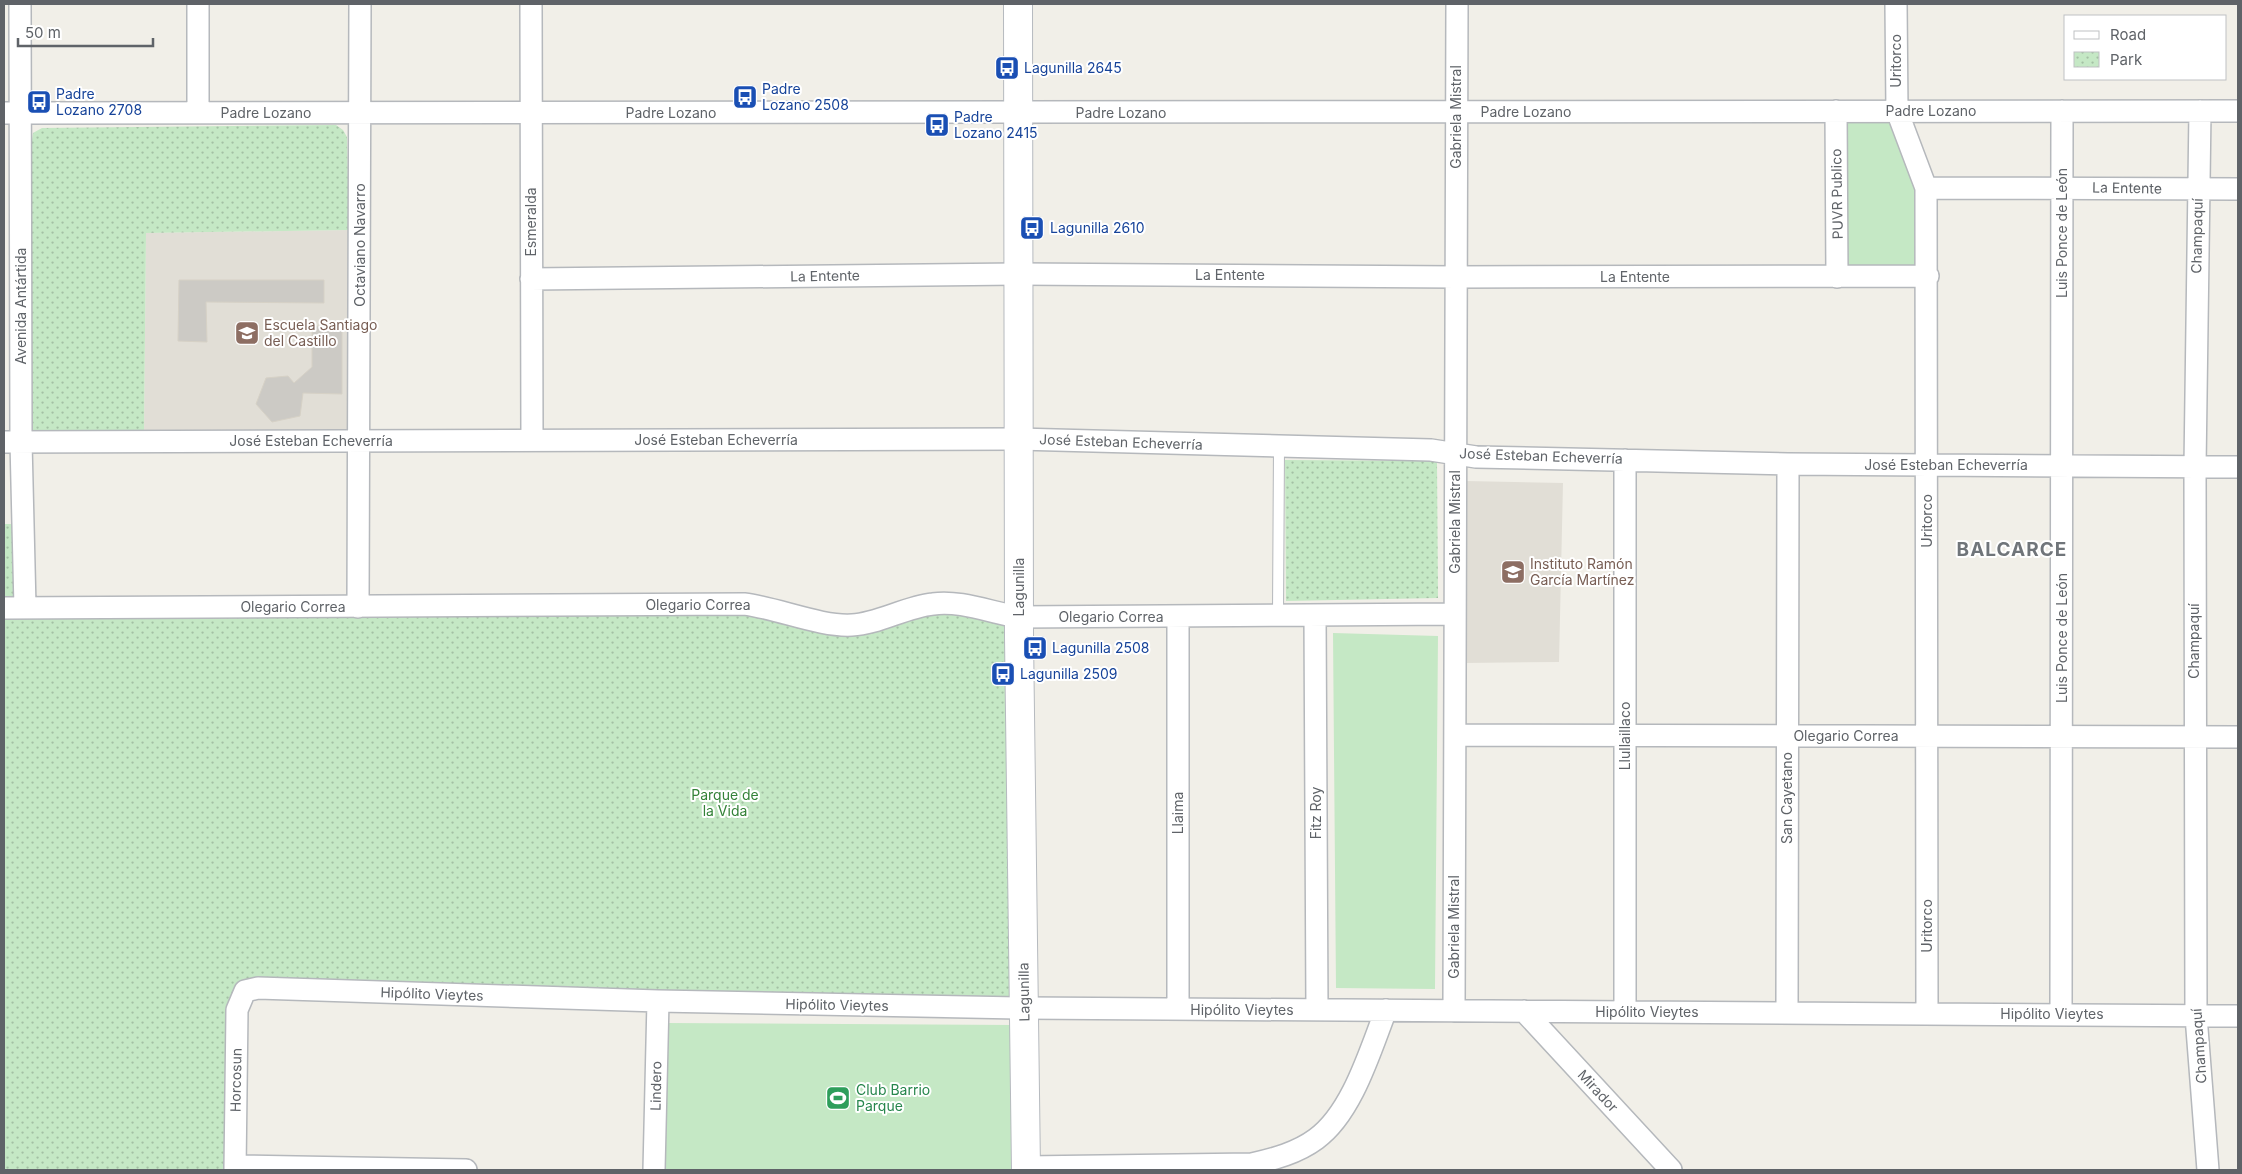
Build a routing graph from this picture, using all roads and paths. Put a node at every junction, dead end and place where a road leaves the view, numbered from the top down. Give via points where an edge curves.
1 (20, 4) edge
2 (198, 4) edge
3 (360, 4) edge
4 (531, 4) edge
5 (1018, 4) edge
6 (1457, 4) edge
7 (1896, 4) edge
8 (2062, 111) junction
9 (2200, 111) junction
10 (2238, 111) edge
11 (1456, 112) junction
12 (1836, 112) junction
13 (1897, 112) junction
14 (12, 113) edge
15 (198, 113) junction
16 (360, 113) junction
17 (531, 113) junction
18 (1019, 113) junction
19 (2062, 187) junction
20 (1926, 188) junction
21 (2198, 189) junction
22 (2238, 189) edge
23 (1019, 274) junction
24 (1928, 276) junction
25 (1456, 277) junction
26 (1837, 277) junction
27 (532, 279) junction
28 (1018, 439) junction
29 (532, 440) junction
30 (360, 441) junction
31 (12, 442) edge
32 (1279, 446) junction
33 (1456, 453) junction
34 (1625, 460) junction
35 (1788, 464) junction
36 (1927, 465) junction
37 (2062, 466) junction
38 (2195, 467) junction
39 (2238, 467) edge
40 (358, 607) junction
41 (14, 608) edge
42 (1455, 614) junction
43 (1278, 615) junction
44 (1315, 615) junction
45 (1178, 616) junction
46 (1019, 617) junction
47 (1455, 735) junction
48 (1625, 736) junction
49 (1788, 736) junction
50 (1927, 736) junction
51 (2062, 737) junction
52 (2194, 737) junction
53 (2238, 737) edge
54 (245, 991) joint
55 (658, 1001) junction
56 (1024, 1008) junction
57 (1178, 1009) junction
58 (1317, 1010) junction
59 (1386, 1010) junction
60 (1454, 1011) junction
61 (1524, 1011) junction
62 (1625, 1012) junction
63 (1787, 1013) junction
64 (1927, 1014) junction
65 (2061, 1014) junction
66 (2196, 1016) junction
67 (2238, 1016) edge
68 (235, 1168) edge
69 (1026, 1168) edge
70 (466, 1170) edge
71 (654, 1170) edge
72 (1672, 1170) edge
73 (2208, 1170) edge

1 - 14 street, Avenida Antártida
2 - 15 street
3 - 16 street, Octaviano Navarro
4 - 17 street, Esmeralda
5 - 18 main road, Lagunilla
6 - 11 street, Gabriela Mistral
7 - 13 street, Uritorco
8 - 9 street, Padre Lozano
8 - 13 street, Padre Lozano
8 - 19 street, Luis Ponce de León
9 - 10 street, Padre Lozano
9 - 21 street, Champaquí
11 - 12 street, Padre Lozano
11 - 18 street, Padre Lozano
11 - 25 street, Gabriela Mistral
12 - 13 street, Padre Lozano
12 - 26 street, PUVR Publico
13 - 20 street, Uritorco
14 - 15 street, Padre Lozano
14 - 31 street, Avenida Antártida
15 - 16 street, Padre Lozano
16 - 17 street, Padre Lozano
16 - 30 street, Octaviano Navarro
17 - 18 street, Padre Lozano
17 - 27 street, Esmeralda
18 - 23 main road, Lagunilla
19 - 20 street, La Entente
19 - 21 street, La Entente
19 - 37 street, Luis Ponce de León
20 - 24 street, Uritorco
21 - 22 street, La Entente
21 - 38 street, Champaquí
23 - 25 street, La Entente
23 - 27 street, La Entente
23 - 28 main road, Lagunilla
24 - 26 street, La Entente
24 - 36 street, Uritorco
25 - 26 street, La Entente
25 - 33 street, Gabriela Mistral
27 - 29 street, Esmeralda
28 - 29 street, José Esteban Echeverría
28 - 32 street, José Esteban Echeverría
28 - 46 main road, Lagunilla
29 - 30 street, José Esteban Echeverría
30 - 31 street, José Esteban Echeverría
30 - 40 street, Octaviano Navarro
31 - 41 street, Avenida Antártida
32 - 33 street, José Esteban Echeverría
32 - 43 lane
33 - 34 street, José Esteban Echeverría via 1476,457
33 - 42 street, Gabriela Mistral
34 - 35 street, José Esteban Echeverría
34 - 48 street, Llullaillaco
35 - 36 street, José Esteban Echeverría
35 - 49 street, San Cayetano
36 - 37 street, José Esteban Echeverría
36 - 50 street, Uritorco
37 - 38 street, José Esteban Echeverría
37 - 51 street, Luis Ponce de León
38 - 39 street, José Esteban Echeverría
38 - 52 street, Champaquí
40 - 41 street, Olegario Correa
40 - 46 street, Olegario Correa via 744,604 852,626 935,603
42 - 44 street, Olegario Correa
42 - 47 street, Gabriela Mistral
43 - 44 street, Olegario Correa
43 - 45 street, Olegario Correa
44 - 58 street, Fitz Roy
45 - 46 street, Olegario Correa
45 - 57 street, Llaima
46 - 56 main road, Lagunilla
47 - 48 street, Olegario Correa
47 - 60 street, Gabriela Mistral
48 - 49 street, Olegario Correa
48 - 62 street, Llullaillaco
49 - 50 street, Olegario Correa
49 - 63 street, San Cayetano
50 - 51 street, Olegario Correa
50 - 64 street, Uritorco
51 - 52 street, Olegario Correa
51 - 65 street, Luis Ponce de León
52 - 53 street, Olegario Correa
52 - 66 street, Champaquí
54 - 55 street, Hipólito Vieytes via 258,988
54 - 68 street, Horcosun via 237,1010
55 - 56 street, Hipólito Vieytes
55 - 71 street, Lindero
56 - 57 street, Hipólito Vieytes
56 - 69 main road, Lagunilla
57 - 58 street, Hipólito Vieytes
58 - 59 street, Hipólito Vieytes
59 - 60 street, Hipólito Vieytes
59 - 69 street via 1348,1099 1331,1125 1301,1148 1273,1160 1252,1164
60 - 61 street, Hipólito Vieytes
61 - 62 street, Hipólito Vieytes
61 - 72 street, Mirador
62 - 63 street, Hipólito Vieytes
63 - 64 street, Hipólito Vieytes
64 - 65 street, Hipólito Vieytes
65 - 66 street, Hipólito Vieytes
66 - 67 street, Hipólito Vieytes
66 - 73 street, Champaquí
68 - 70 street

